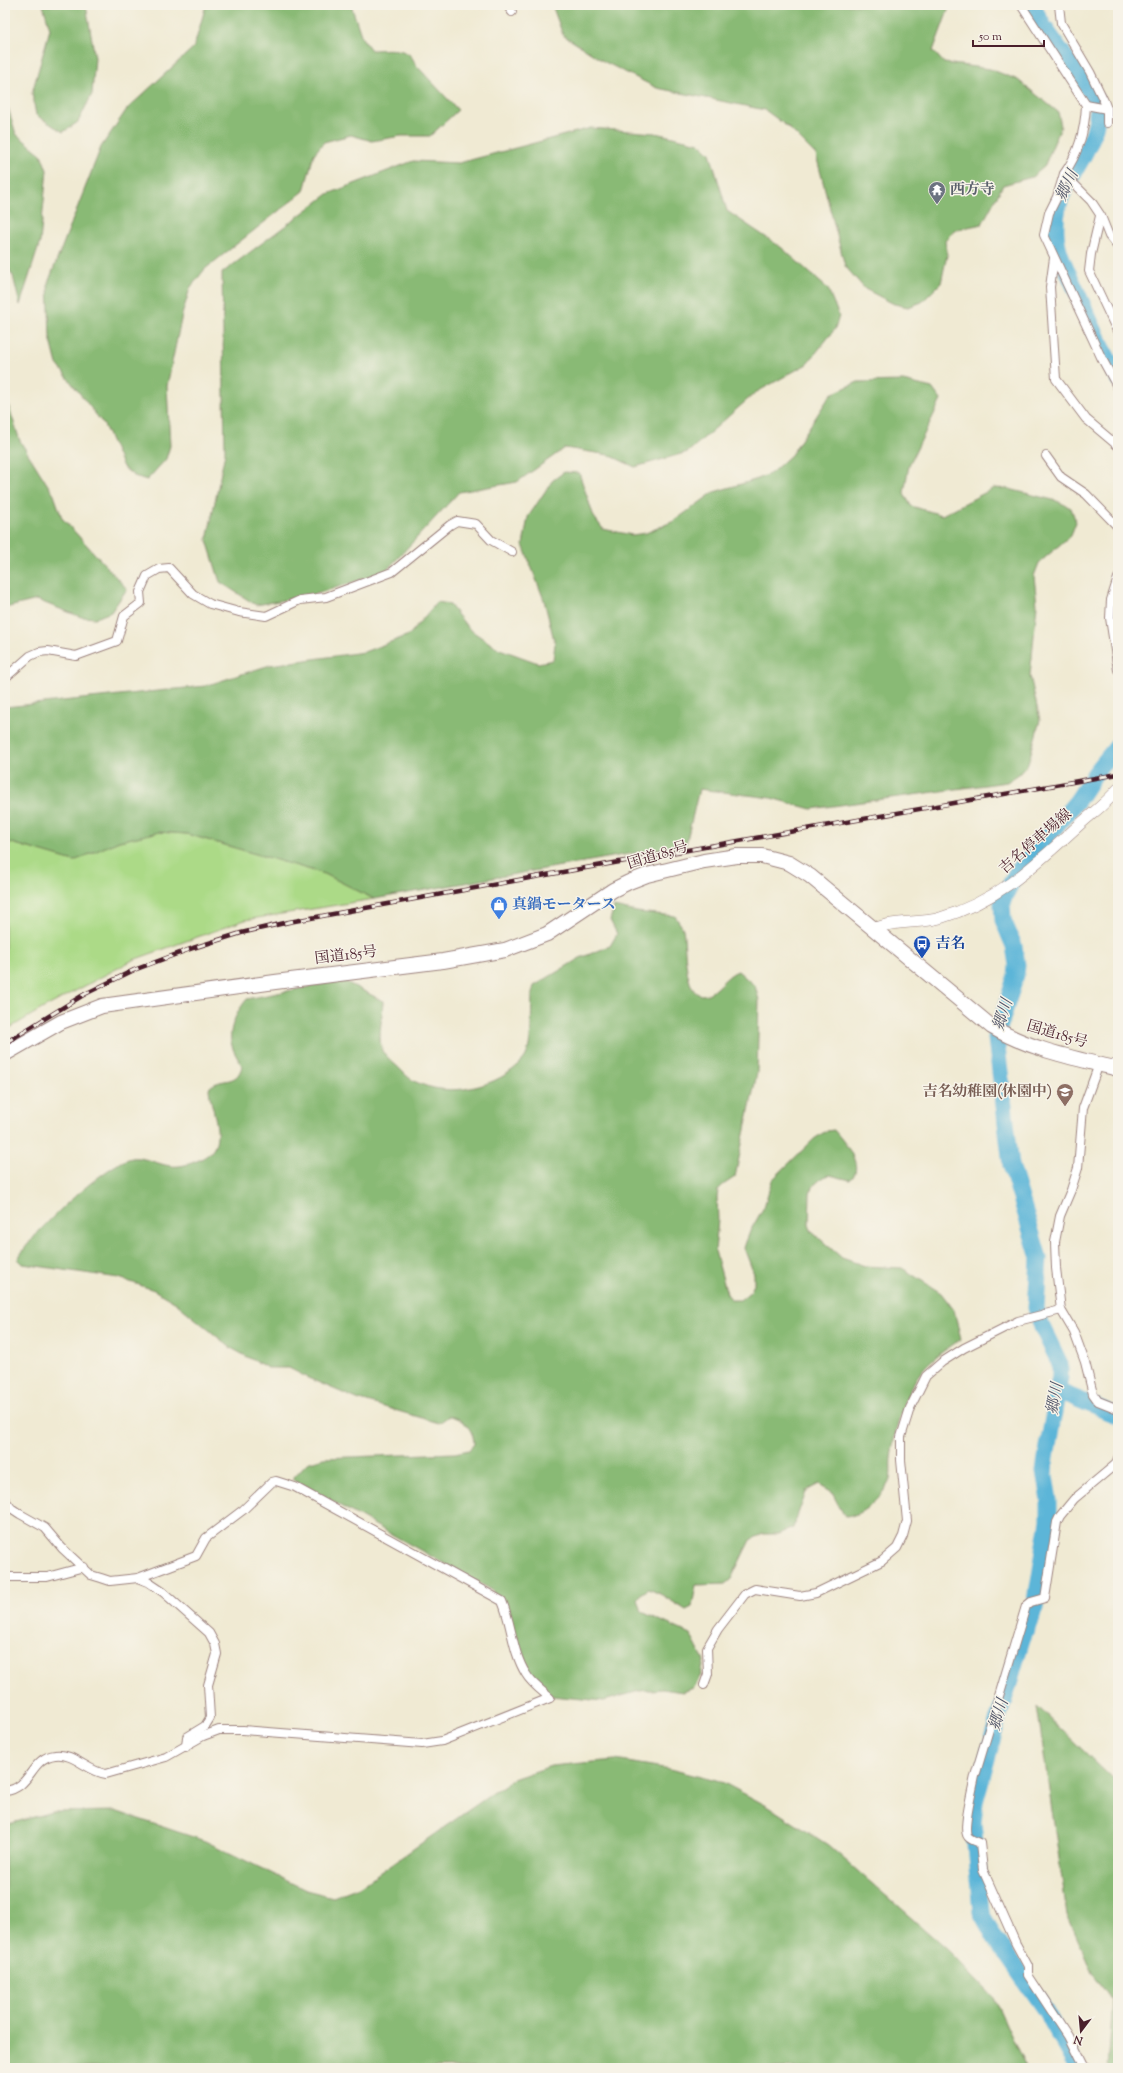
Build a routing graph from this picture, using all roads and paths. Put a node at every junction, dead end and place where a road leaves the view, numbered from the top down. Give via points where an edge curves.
1 (507, 5) edge
2 (1021, 5) edge
3 (1059, 5) edge
4 (512, 12) dead end
5 (1089, 105) junction
6 (1105, 109) junction
7 (1107, 123) dead end
8 (1066, 175) junction
9 (1101, 216) junction
10 (1118, 247) edge
11 (1054, 258) junction
12 (1118, 332) edge
13 (1118, 388) edge
14 (1118, 446) edge
15 (1046, 456) dead end
16 (1118, 527) edge
17 (512, 552) dead end
18 (1118, 578) edge
19 (1118, 670) edge
20 (5, 678) edge
21 (1118, 789) edge
22 (875, 929) junction
23 (5, 1054) edge
24 (1099, 1064) junction
25 (1118, 1069) edge
26 (1061, 1310) junction
27 (1118, 1409) edge
28 (1118, 1458) edge
29 (5, 1500) edge
30 (84, 1567) junction
31 (5, 1577) edge
32 (138, 1578) junction
33 (704, 1685) dead end
34 (186, 1747) junction
35 (5, 1791) edge
36 (1084, 2068) edge

1 - 4 street
2 - 5 street via 1048,49
3 - 6 street via 1061,23 1090,72
5 - 6 street
5 - 8 street via 1075,159
6 - 7 street
8 - 9 street via 1091,201
8 - 11 street via 1049,213 1044,235
9 - 10 street via 1109,236
9 - 12 street via 1091,254 1090,271
11 - 13 street
11 - 14 street via 1050,287 1056,379 1086,419
15 - 16 street via 1061,478 1086,494
17 - 20 street via 491,540 476,524 457,521 392,572 326,597 300,600 266,616 210,604 193,594 169,568 159,569 147,576 140,592 141,603 124,616 117,641 76,656 39,652 30,656
18 - 19 street via 1111,600 1110,618
21 - 22 main road, 吉名停車場線 via 1024,875 1006,888 966,909 940,918 920,923 883,925
22 - 23 highway, 国道185号 via 810,876 789,864 750,855 704,861 629,882 547,934 505,950 443,961 102,1006 54,1025
22 - 24 highway, 国道185号 via 992,1027 1032,1046
24 - 25 highway, 国道185号
24 - 26 street via 1083,1108 1078,1168 1062,1207 1055,1242
26 - 27 street via 1074,1332 1093,1394 1098,1401
26 - 33 street via 1018,1321 964,1348 926,1376 910,1408 901,1437 900,1460 907,1521 897,1548 882,1560 816,1593 800,1596 755,1589 745,1594 707,1648 708,1674
28 - 36 street via 1116,1464 1074,1499 1057,1522 1045,1598 1026,1606 970,1799 966,1833 980,1843 983,1870 1028,1966 1028,1975 1068,2036
29 - 30 street via 11,1508 45,1528 62,1548
30 - 31 street via 47,1577
30 - 32 street via 91,1575 110,1580
32 - 34 street via 163,1592 209,1633 215,1644 216,1654 208,1685 210,1718 205,1726 187,1737
32 - 34 street via 196,1556 206,1538 243,1510 269,1484 276,1481 302,1490 502,1601 526,1675 550,1698 442,1741 422,1744 219,1730
34 - 35 street via 166,1757 106,1774 97,1773 66,1756 56,1755 46,1758 37,1765 23,1784 15,1790

